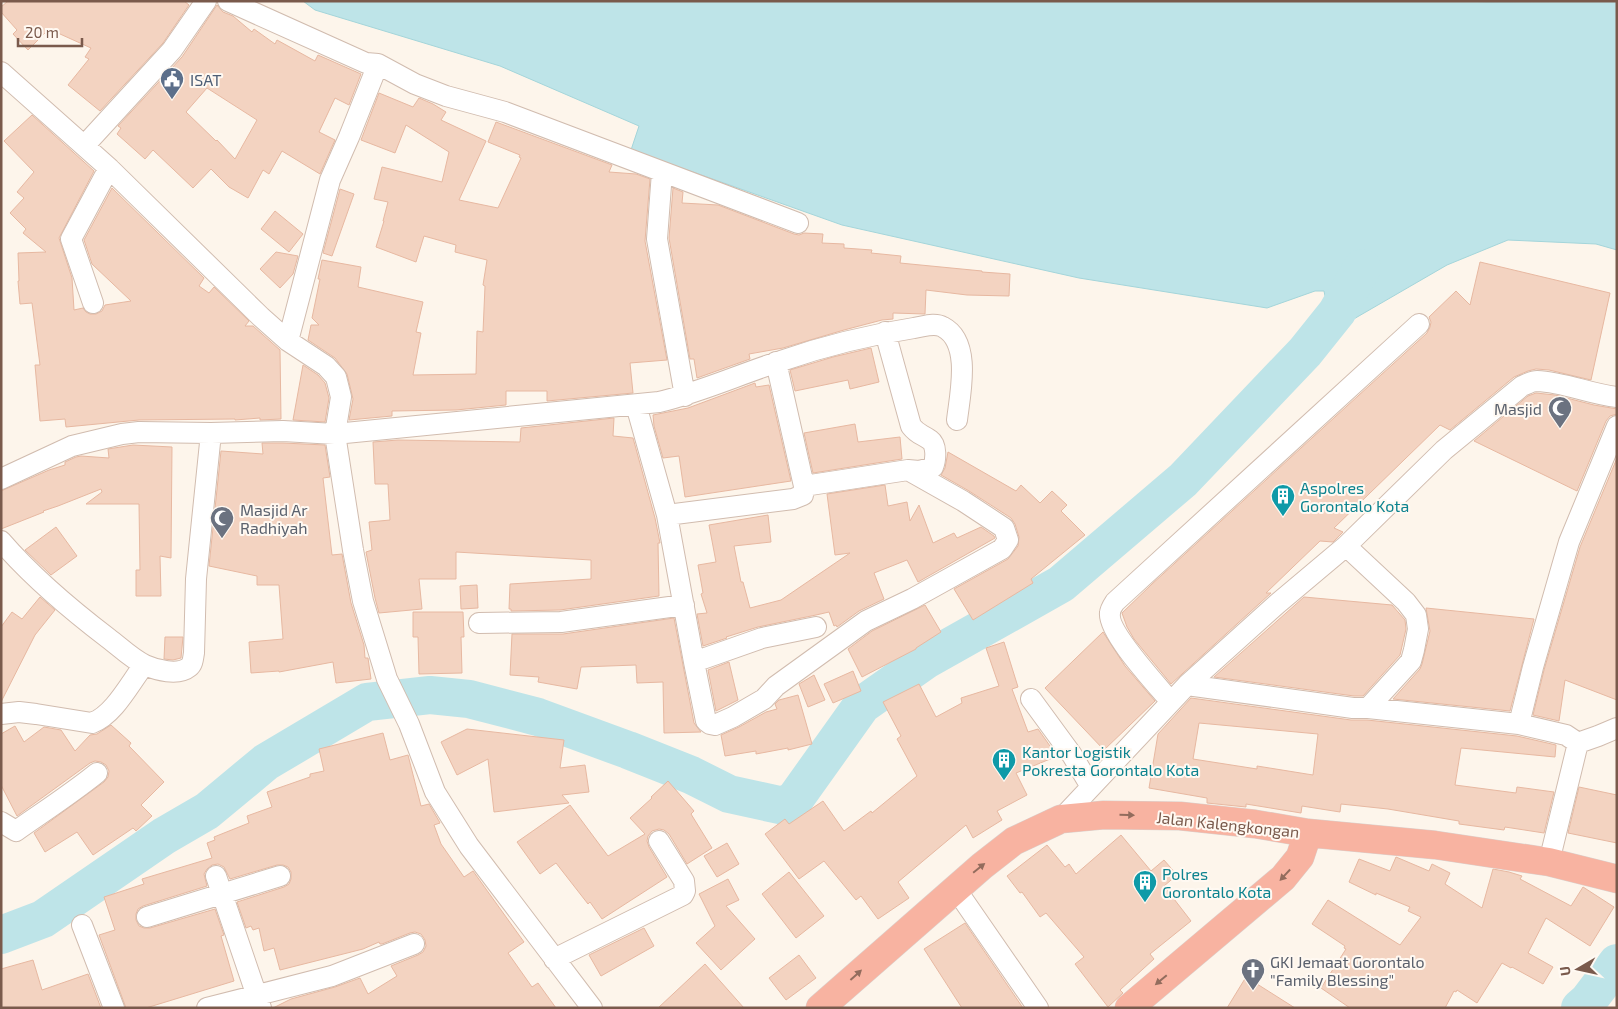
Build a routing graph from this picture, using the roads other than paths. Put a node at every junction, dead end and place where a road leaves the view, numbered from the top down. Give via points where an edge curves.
1 (206, 1) edge
2 (228, 1) edge
3 (378, 64) junction
4 (1, 72) edge
5 (84, 146) junction
6 (109, 168) junction
7 (662, 172) junction
8 (798, 223) dead end
9 (93, 303) dead end
10 (1419, 324) dead end
11 (885, 332) junction
12 (288, 341) junction
13 (776, 362) junction
14 (685, 396) junction
15 (1617, 397) edge
16 (636, 405) junction
17 (957, 420) dead end
18 (1617, 426) edge
19 (211, 433) junction
20 (335, 434) junction
21 (908, 470) junction
22 (1, 479) edge
23 (804, 486) junction
24 (667, 515) junction
25 (1, 541) edge
26 (1346, 546) junction
27 (684, 605) junction
28 (479, 623) dead end
29 (816, 627) dead end
30 (694, 662) junction
31 (144, 664) junction
32 (1187, 685) junction
33 (1031, 699) dead end
34 (1171, 702) junction
35 (1368, 708) junction
36 (1, 714) edge
37 (1519, 724) junction
38 (1617, 728) edge
39 (1578, 743) junction
40 (97, 773) dead end
41 (1091, 787) junction
42 (1061, 820) junction
43 (1, 822) edge
44 (1308, 833) junction
45 (659, 841) dead end
46 (1549, 862) junction
47 (280, 876) dead end
48 (1613, 878) edge
49 (218, 885) junction
50 (955, 888) junction
51 (147, 917) dead end
52 (82, 925) dead end
53 (414, 944) dead end
54 (554, 959) junction
55 (259, 1001) edge
56 (114, 1008) edge
57 (207, 1008) edge
58 (592, 1008) edge
59 (820, 1008) edge
60 (1038, 1008) edge
61 (1129, 1008) edge

1 - 5 street via 172,50
2 - 3 street via 366,63
3 - 7 street via 446,96 505,112
3 - 12 street via 330,180
4 - 5 street
5 - 6 street
6 - 9 street via 72,239
6 - 12 street
7 - 8 street
7 - 14 street via 657,239
10 - 34 street via 1115,602 1110,613 1111,624 1120,640
11 - 13 street
11 - 17 street via 934,324 944,327 956,340 962,372
11 - 21 street via 911,426 917,434 930,440 934,449 933,467
12 - 20 street via 326,366 336,377 342,397
13 - 14 street
13 - 23 street
14 - 16 street
15 - 26 street via 1536,381 1522,386 1444,450
16 - 20 street
16 - 24 street
18 - 37 street via 1570,542
19 - 20 street via 283,430
19 - 22 street via 139,432 104,437 72,446
19 - 31 street via 196,579 192,663 188,668 171,672
20 - 54 street via 352,550 387,679 409,724 435,792 469,846
21 - 23 street
21 - 30 street via 1004,528 1008,540 1002,549 866,621 776,686 764,699 715,725 706,721
23 - 24 street via 803,495 793,499
24 - 27 street
25 - 31 street via 38,580 90,625
26 - 32 street
26 - 35 street via 1406,602 1416,615 1418,629 1411,661
27 - 28 street via 561,622
27 - 30 street
29 - 30 street via 762,638
31 - 36 street via 109,713 99,721 92,723 19,712
32 - 34 street
32 - 35 street
33 - 41 street
34 - 41 street
35 - 37 street
37 - 39 street via 1566,735
38 - 39 street
39 - 46 street
40 - 43 street via 16,831
41 - 42 street
42 -> 44 highway, Jalan Kalengkongan via 1104,815 1180,816
50 -> 42 highway, Jalan Kalengkongan via 1014,841
44 - 46 highway, Jalan Kalengkongan via 1435,845
44 -> 61 highway via 1300,857 1283,878
45 - 54 street via 684,881 683,895
46 - 48 highway, Jalan Kalengkongan
47 - 49 street
49 - 51 street
49 - 55 street
59 -> 50 highway, Jalan Kalengkongan
50 - 60 street
52 - 56 street
53 - 55 street
54 - 58 street
55 - 57 street

